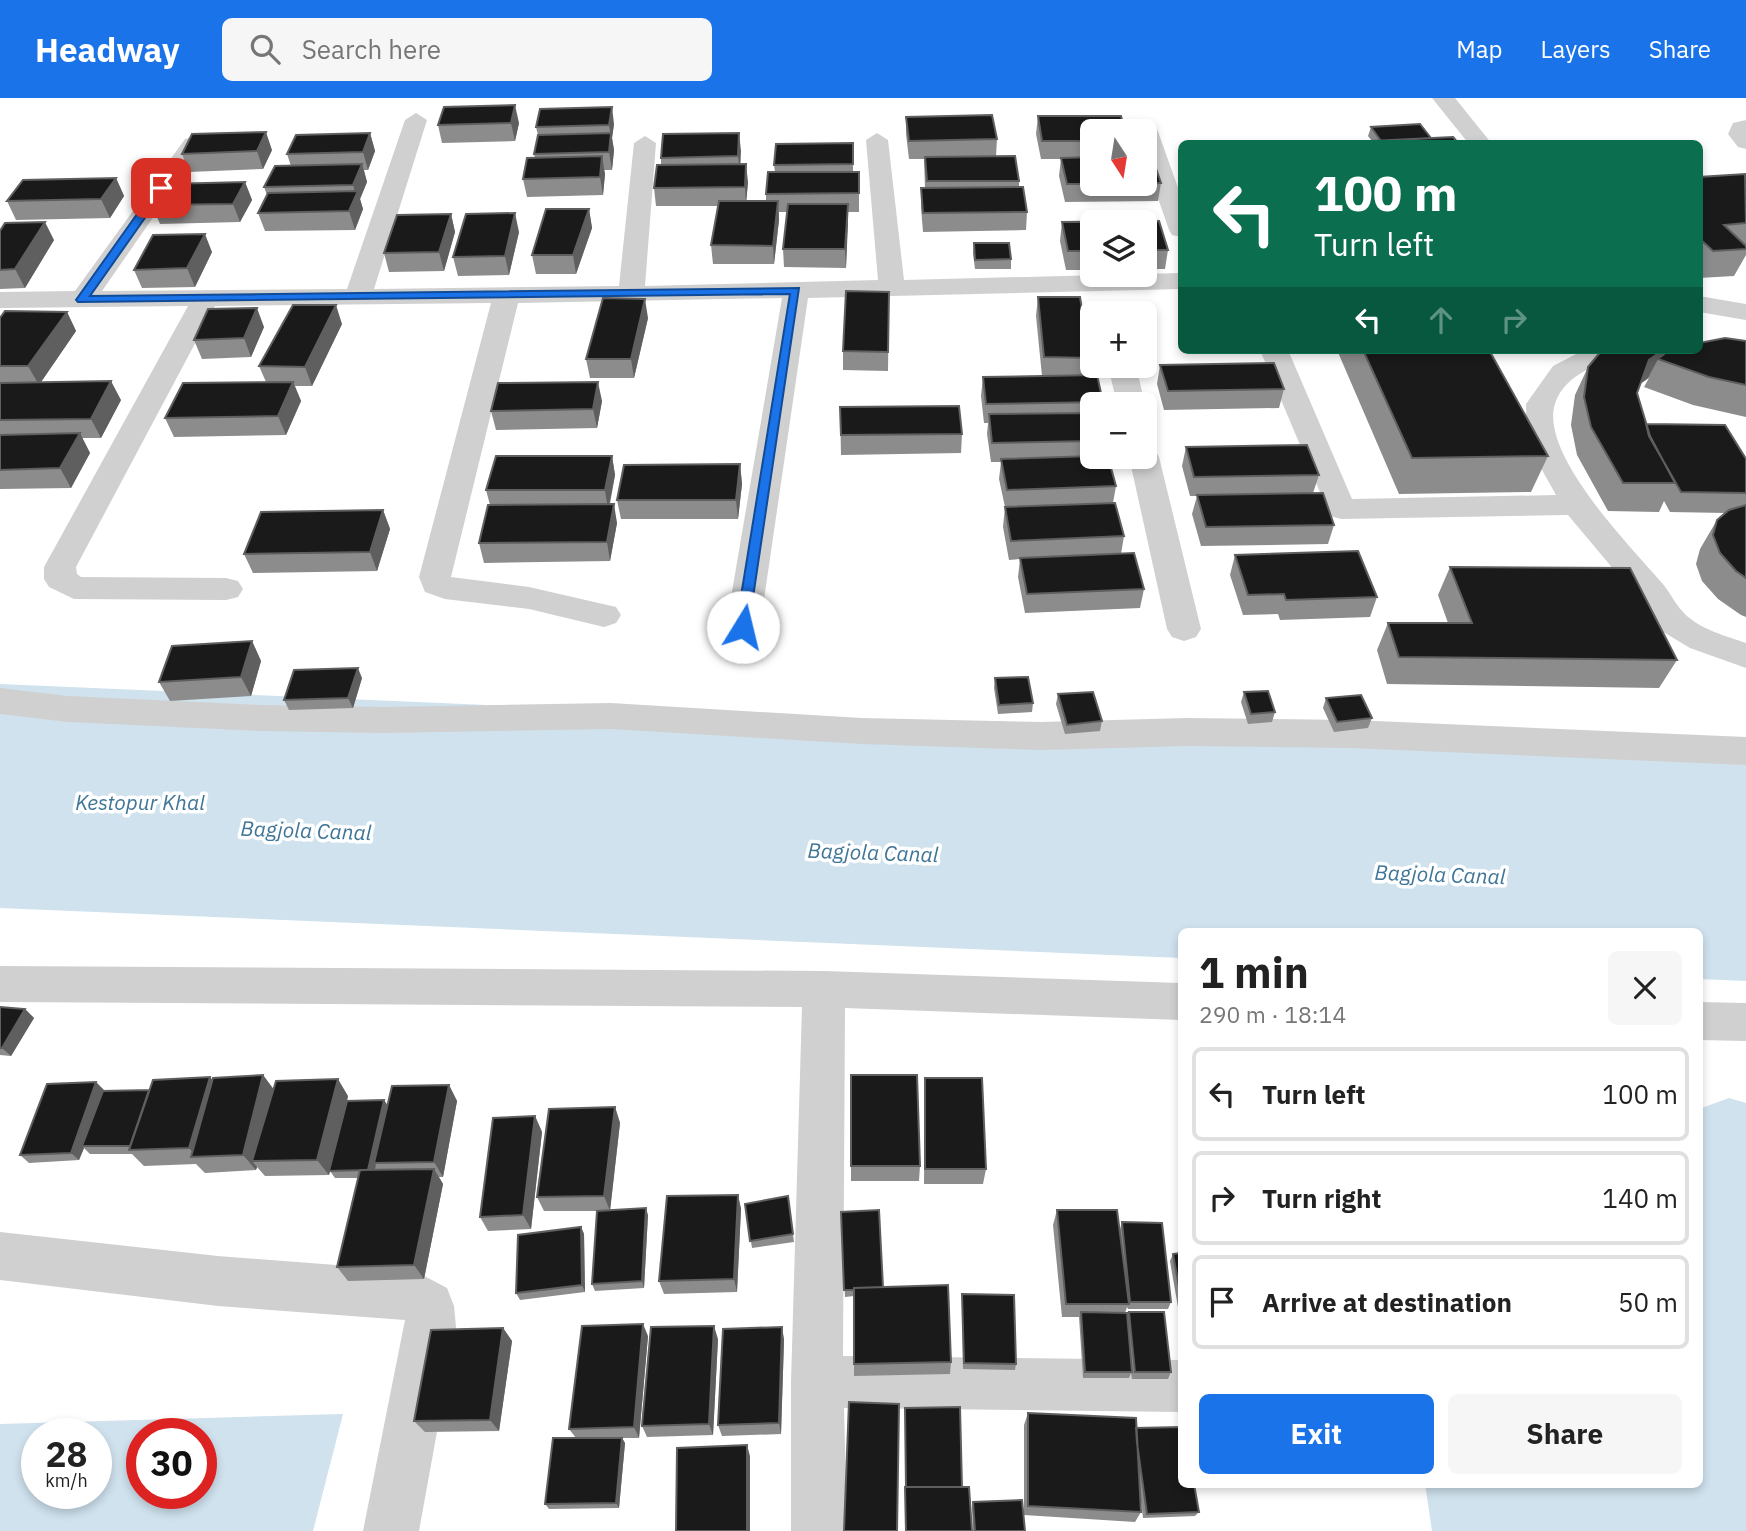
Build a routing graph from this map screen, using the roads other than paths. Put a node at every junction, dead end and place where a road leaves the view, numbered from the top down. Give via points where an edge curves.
1 (1443, 98) edge
2 (416, 120) dead end
3 (1746, 127) edge
4 (877, 140) dead end
5 (1478, 140) edge
6 (1746, 142) edge
7 (645, 143) dead end
8 (193, 144) edge
9 (1157, 163) edge
10 (1178, 222) edge
11 (1178, 282) edge
12 (892, 288) junction
13 (796, 290) junction
14 (631, 295) junction
15 (358, 296) junction
16 (506, 296) junction
17 (206, 297) junction
18 (0, 300) edge
19 (82, 300) junction
20 (1703, 305) edge
21 (1746, 312) edge
22 (1276, 354) edge
23 (1597, 354) edge
24 (1147, 469) edge
25 (1577, 505) junction
26 (226, 589) dead end
27 (604, 615) dead end
28 (743, 627) dead end
29 (1184, 629) dead end
30 (1746, 656) edge
31 (0, 701) edge
32 (1746, 751) edge
33 (0, 984) edge
34 (824, 989) junction
35 (1178, 1001) edge
36 (1703, 1021) edge
37 (1746, 1023) edge
38 (0, 1256) edge
39 (817, 1382) junction
40 (1178, 1386) edge
41 (391, 1531) edge
42 (819, 1531) edge

1 - 5 street
2 - 15 street
3 - 6 street via 1740,134
4 - 12 street
7 - 14 street
8 - 19 street
9 - 10 street
11 - 12 street via 1106,294
12 - 13 street
13 - 14 street
13 - 28 street
14 - 16 street
15 - 16 street
15 - 17 street
16 - 27 street via 435,577 437,584
17 - 19 street
17 - 26 street via 60,567 61,579 74,588
18 - 19 street
20 - 21 street
22 - 25 street via 1341,509
23 - 25 street via 1563,372 1540,404 1542,443
24 - 29 street
25 - 30 street via 1672,622 1702,640
31 - 32 street via 68,709 261,718 611,716 862,731 1041,736 1352,734
33 - 34 street
34 - 35 street
34 - 39 street
36 - 37 street
38 - 41 street via 218,1281 415,1296 429,1307 431,1327
39 - 40 street
39 - 42 street

